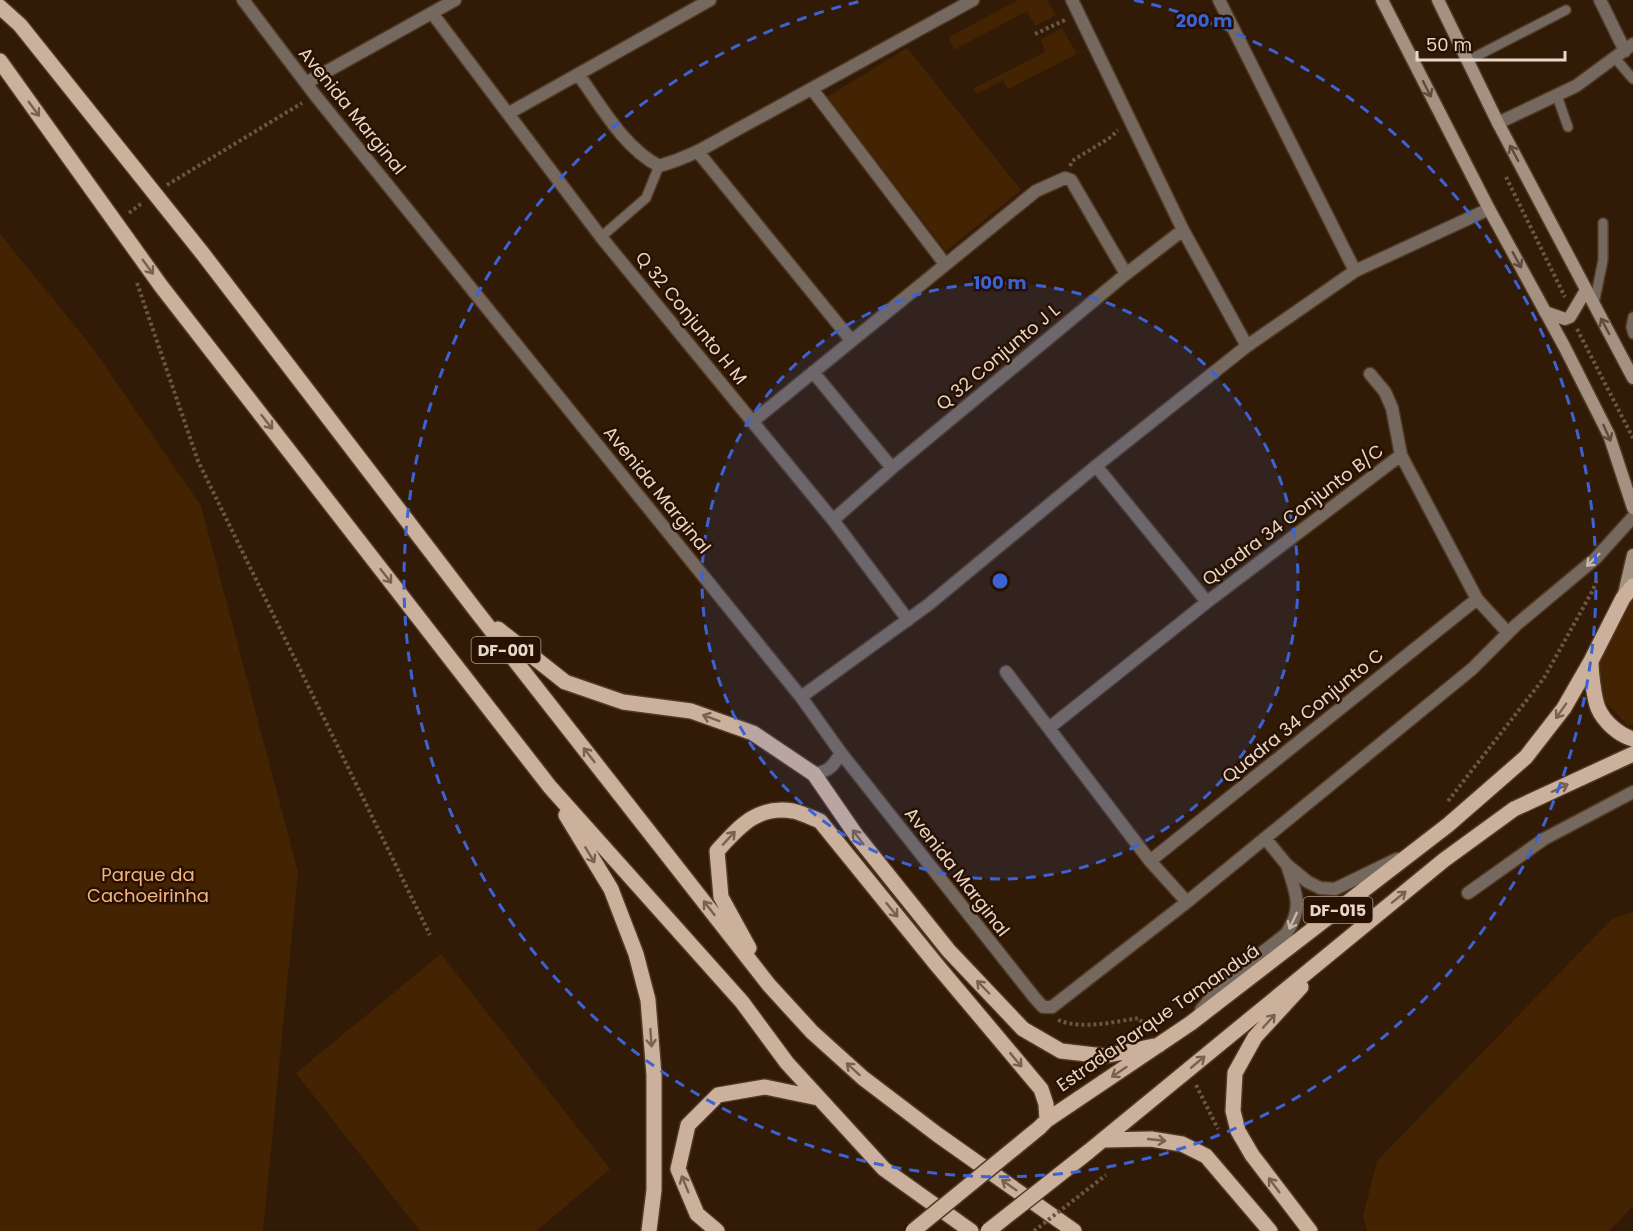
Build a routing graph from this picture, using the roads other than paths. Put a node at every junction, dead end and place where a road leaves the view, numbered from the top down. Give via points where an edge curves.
1 (243, 0) edge
2 (455, 0) edge
3 (710, 0) edge
4 (973, 0) edge
5 (1072, 0) edge
6 (1219, 0) edge
7 (1382, 0) edge
8 (1438, 0) edge
9 (1600, 0) edge
10 (0, 7) edge
11 (1566, 10) dead end
12 (432, 13) junction
13 (1624, 51) edge
14 (0, 61) edge
15 (1467, 61) junction
16 (578, 74) junction
17 (1633, 79) edge
18 (306, 83) junction
19 (812, 89) junction
20 (1557, 96) junction
21 (508, 113) junction
22 (1498, 123) junction
23 (1568, 127) dead end
24 (698, 152) junction
25 (659, 166) junction
26 (1489, 209) junction
27 (1603, 223) dead end
28 (1183, 230) junction
29 (601, 237) junction
30 (945, 264) junction
31 (1354, 271) junction
32 (1126, 274) junction
33 (1586, 290) junction
34 (1594, 304) junction
35 (1545, 312) junction
36 (1633, 317) edge
37 (1633, 334) edge
38 (851, 340) junction
39 (1247, 346) junction
40 (813, 372) junction
41 (1370, 374) dead end
42 (1632, 374) edge
43 (752, 422) junction
44 (1401, 455) junction
45 (1096, 466) junction
46 (892, 468) junction
47 (1633, 508) edge
48 (1633, 517) edge
49 (833, 520) junction
50 (1633, 555) edge
51 (1633, 586) edge
52 (1623, 598) junction
53 (1478, 599) junction
54 (1208, 602) junction
55 (477, 612) junction
56 (908, 620) junction
57 (1512, 629) junction
58 (1591, 661) junction
59 (1006, 672) dead end
60 (801, 697) junction
61 (1049, 728) junction
62 (1633, 739) edge
63 (840, 753) junction
64 (1632, 759) edge
65 (814, 774) junction
66 (550, 787) junction
67 (1633, 792) edge
68 (1265, 838) junction
69 (1417, 849) junction
70 (1150, 861) junction
71 (1287, 865) junction
72 (1468, 893) dead end
73 (1187, 902) junction
74 (1337, 947) junction
75 (769, 985) junction
76 (1191, 1023) junction
77 (1159, 1045) junction
78 (818, 1098) junction
79 (1042, 1124) junction
80 (1104, 1140) junction
81 (649, 1231) edge
82 (717, 1231) edge
83 (913, 1231) edge
84 (970, 1231) edge
85 (988, 1231) edge
86 (1074, 1231) edge
87 (1270, 1231) edge
88 (1310, 1231) edge

1 - 18 street, Avenida Marginal
2 - 12 street
3 - 16 street
4 - 19 street
5 - 28 street
6 - 31 street
7 -> 26 street
8 - 15 street
9 - 13 street
10 - 55 main road, DF-001 via 20,25 154,193
11 - 15 lane
12 - 18 street
12 - 21 street, Q 32 Conjunto H M
13 - 17 lane
13 - 20 street via 1576,87
14 -> 66 main road, DF-001 via 161,286
15 - 22 street
16 - 21 street
16 - 25 street via 621,135
18 - 60 street, Avenida Marginal
19 - 24 street
19 - 30 street
20 - 22 street
20 - 23 lane
21 - 29 street, Q 32 Conjunto H M
33 -> 22 street
24 - 25 street
24 - 38 street
25 - 29 lane via 646,198
26 - 31 street
26 -> 35 street
27 - 34 lane via 1603,260
28 - 32 street, Q 32 Conjunto J L
28 - 39 street
29 - 43 street, Q 32 Conjunto H M
30 - 32 street via 1036,191 1065,178 1071,180
30 - 38 street
31 - 39 street
32 - 46 street, Q 32 Conjunto J L
33 - 34 street
33 - 35 street via 1570,317
42 -> 34 street
35 -> 47 street via 1609,435
36 - 37 lane
38 - 40 street
39 - 45 street
40 - 43 street
40 - 46 street
41 - 44 street via 1392,408
43 - 49 street, Q 32 Conjunto H M
44 - 53 street
44 - 54 street, Quadra 34 Conjunto B/C
45 - 54 street
45 - 56 street
46 - 49 street, Q 32 Conjunto J L
48 -> 57 street via 1595,559
49 - 56 street, Q 32 Conjunto H M
50 - 52 street
51 - 52 main road, Estrada Parque Tamanduá / DF-015
52 - 58 main road, Estrada Parque Tamanduá / DF-015
53 - 57 street
53 - 70 street, Quadra 34 Conjunto C
54 - 61 street, Quadra 34 Conjunto B/C
65 -> 55 main road via 753,734 691,711 623,702 565,682
75 -> 55 main road, DF-001
56 - 60 street
57 - 68 street via 1472,669
58 - 62 main road via 1598,708 1622,736
58 -> 69 main road, Estrada Parque Tamanduá / DF-015 via 1564,708 1526,757
59 - 61 street
60 - 63 street, Avenida Marginal
61 - 70 street
63 - 65 street via 834,765
63 - 73 street, Avenida Marginal via 1043,1006 1052,1006
74 -> 64 main road, DF-015 via 1514,809
77 -> 65 main road via 1104,1056 1062,1052 1023,1029 949,951 856,835
66 - 78 main road, DF-001 via 742,1002
66 -> 81 main road via 611,889 636,954 648,1000 654,1075 654,1190
67 - 72 street via 1544,839
68 - 71 street
68 - 73 street
69 - 71 street via 1335,890 1314,885
69 - 76 main road, Estrada Parque Tamanduá / DF-015
70 - 73 street
71 -> 76 street via 1298,910 1292,926 1222,984
80 -> 74 main road, DF-015
88 -> 74 main road via 1238,1131 1233,1112 1235,1073 1255,1037
75 -> 79 main road via 722,897 717,851 742,824 770,810 794,811 820,821 1041,1089 1046,1104
86 -> 75 main road, DF-001 via 863,1078 812,1032
76 - 77 main road, Estrada Parque Tamanduá / DF-015
77 -> 79 main road, Estrada Parque Tamanduá / DF-015
82 -> 78 main road via 697,1214 678,1169 688,1125 718,1095 765,1087
78 - 84 main road, DF-001 via 884,1169
79 - 83 main road, Estrada Parque Tamanduá, bridge
80 - 85 main road, DF-015, bridge
80 -> 87 main road via 1182,1143 1206,1156

